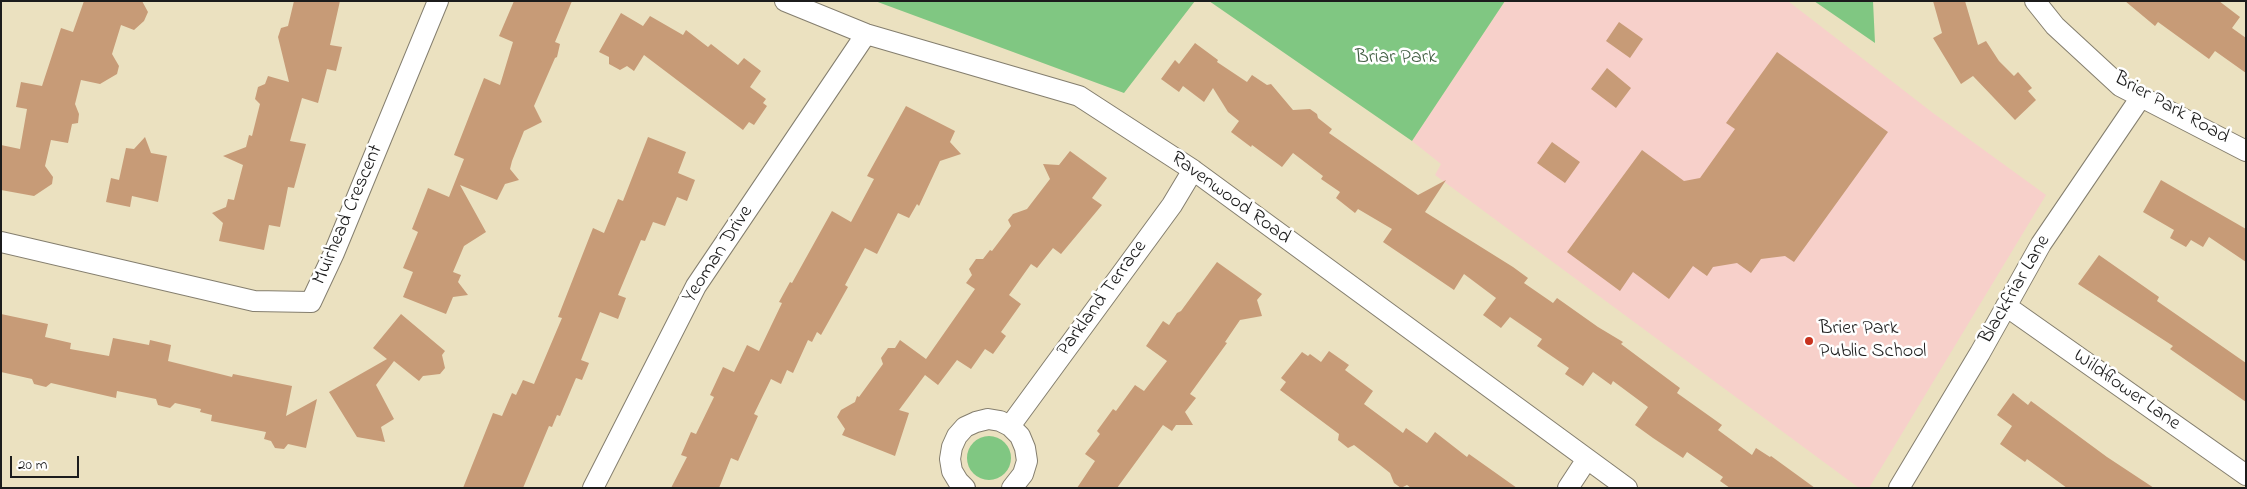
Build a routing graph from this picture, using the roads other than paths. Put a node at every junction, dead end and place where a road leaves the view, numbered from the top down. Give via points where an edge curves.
1 (438, 1) edge
2 (785, 1) edge
3 (2035, 1) edge
4 (866, 34) junction
5 (2141, 97) junction
6 (2246, 151) edge
7 (1193, 170) junction
8 (1, 242) edge
9 (2006, 306) junction
10 (1010, 426) junction
11 (1588, 459) junction
12 (2246, 475) edge
13 (593, 488) edge
14 (965, 488) edge
15 (1012, 488) edge
16 (1568, 488) edge
17 (1627, 488) edge
18 (1899, 488) edge

1 - 8 street, Muirhead Crescent via 334,254 311,302 254,301
2 - 4 street, Ravenwood Road
3 - 5 street, Brier Park Road via 2055,26 2120,86
4 - 7 street, Ravenwood Road via 1079,96
4 - 13 street, Yeoman Drive via 696,286
5 - 6 street, Brier Park Road
5 - 9 street, Blackfriar Lane via 2042,244
7 - 10 street, Parkland Terrace via 1172,205
7 - 11 street, Ravenwood Road
9 - 12 street, Wildflower Lane
9 - 18 street, Blackfriar Lane
10 - 14 street via 1000,421 976,422 957,436 950,459 952,471
10 - 15 street via 1020,436 1027,461 1023,474
11 - 16 street
11 - 17 street, Ravenwood Road

